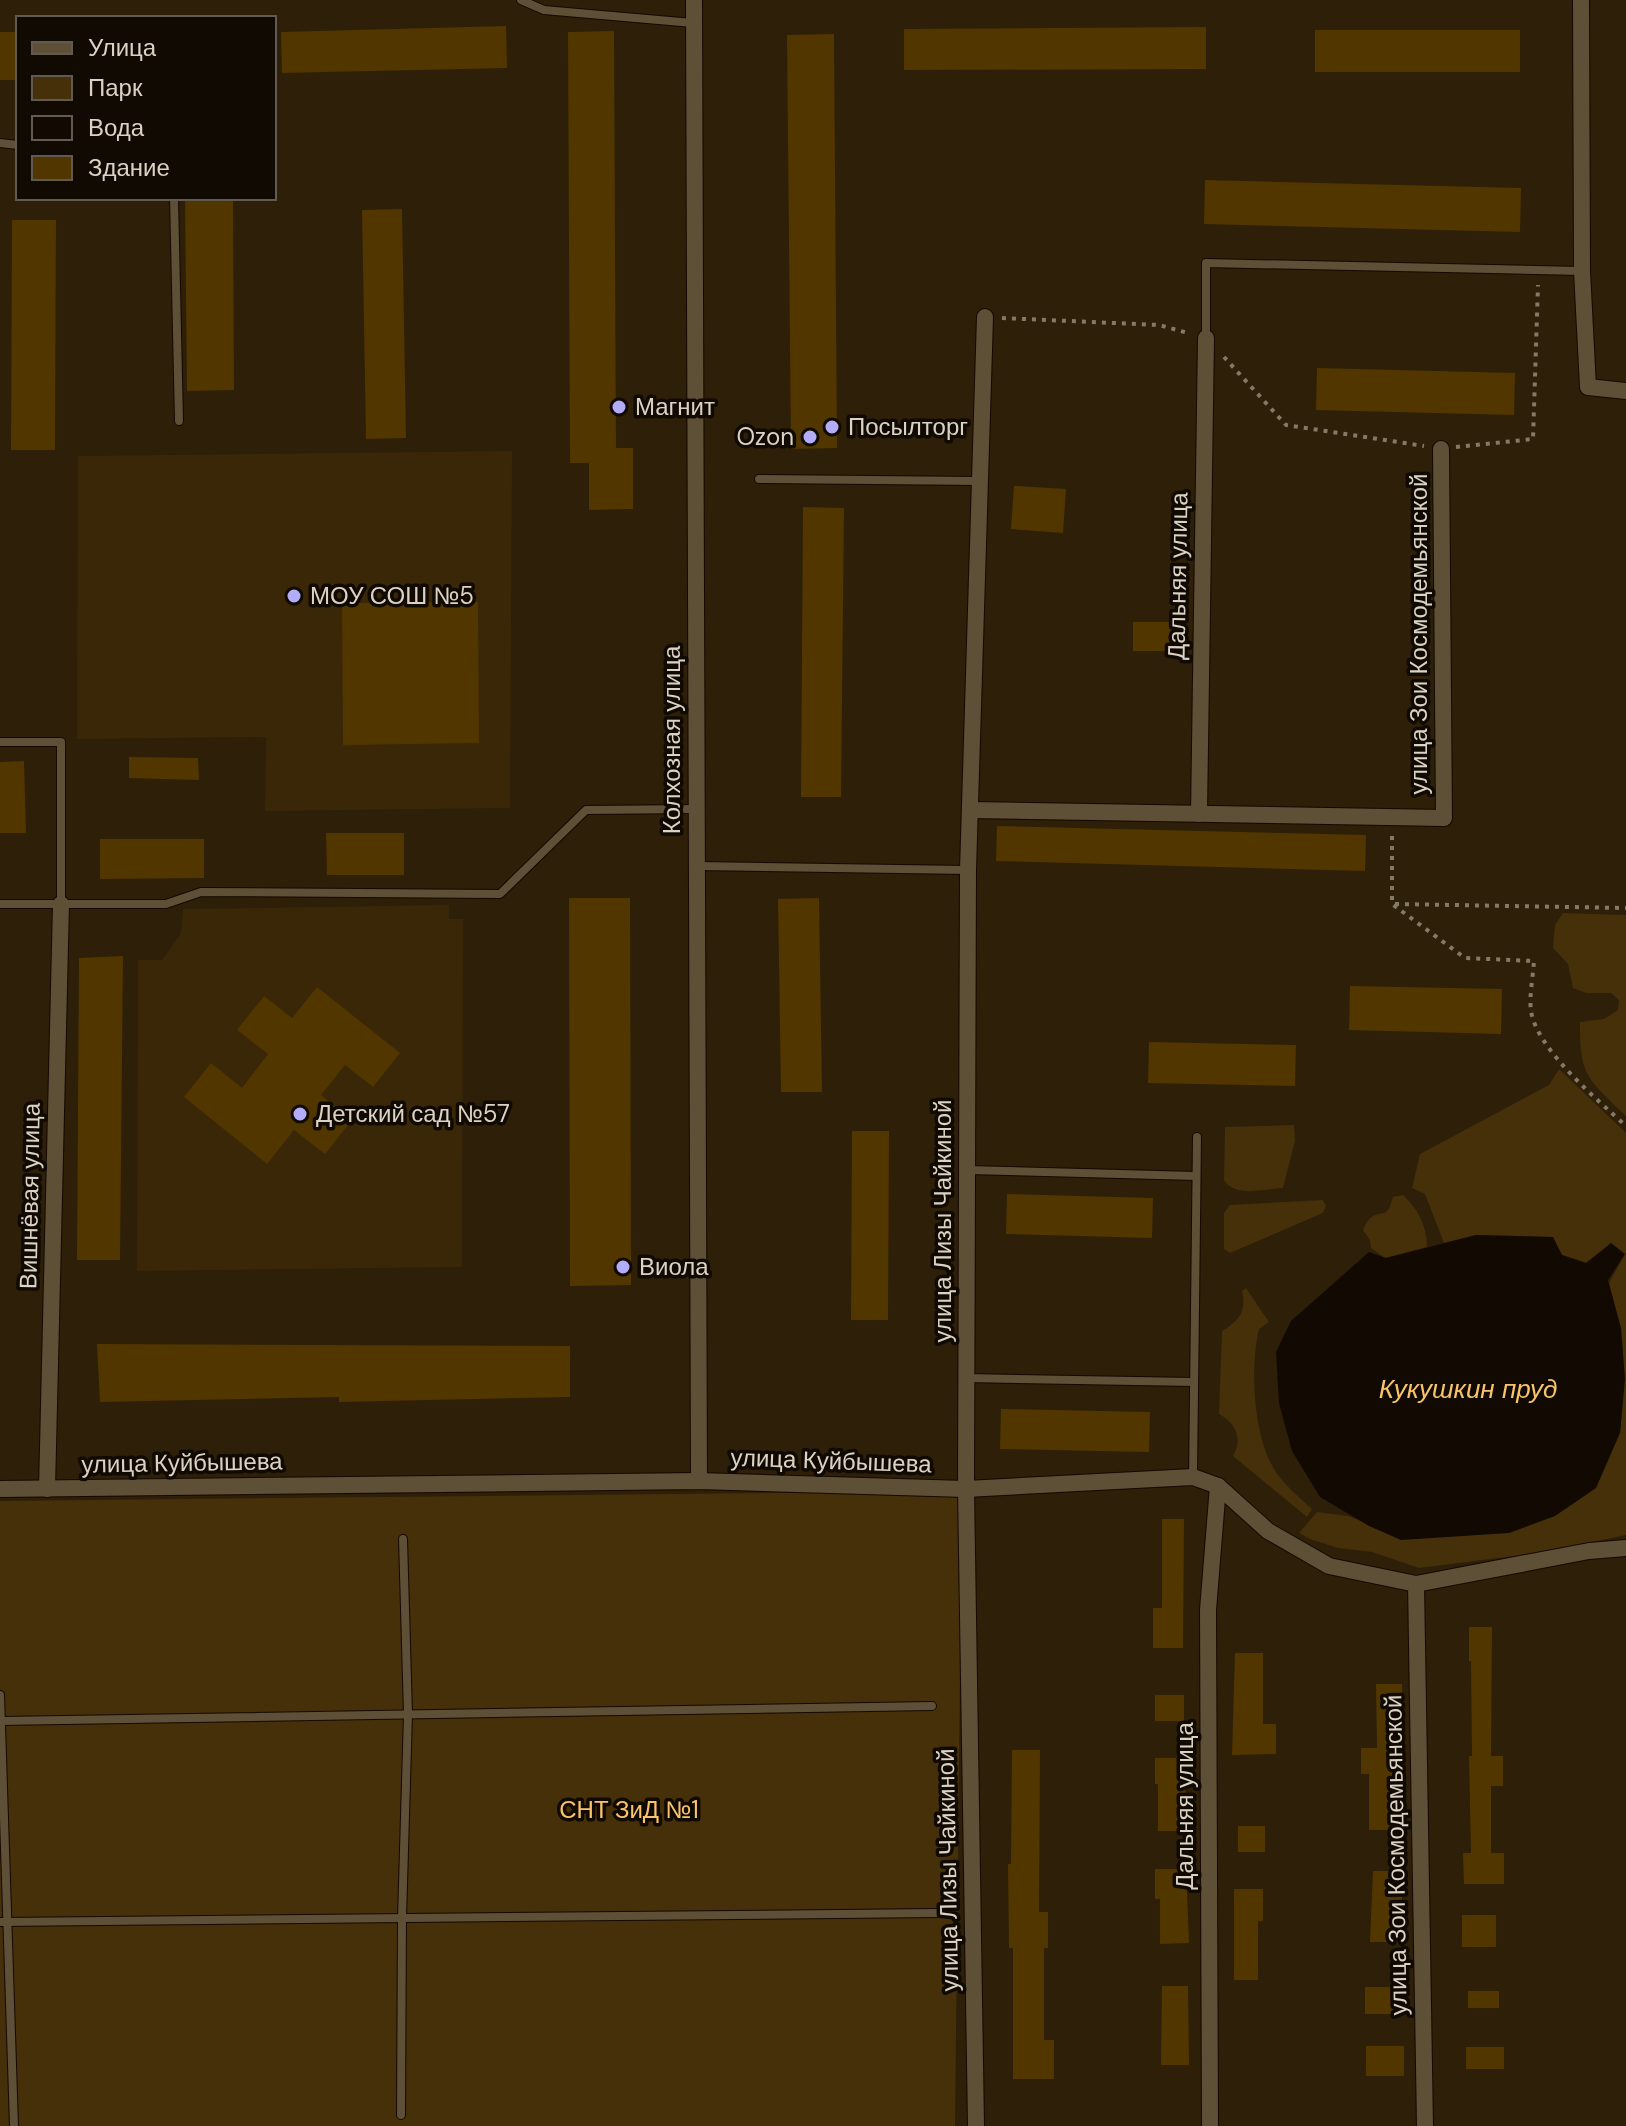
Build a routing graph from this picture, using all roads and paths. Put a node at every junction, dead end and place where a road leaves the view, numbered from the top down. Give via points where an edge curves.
1 (521, 0) edge
2 (694, 0) edge
3 (1581, 0) edge
4 (693, 23) junction
5 (174, 200) edge
6 (1538, 271) junction
7 (1582, 271) junction
8 (985, 317) joint
9 (1206, 338) junction
10 (1626, 391) edge
11 (179, 421) dead end
12 (1441, 449) junction
13 (759, 479) dead end
14 (980, 481) junction
15 (0, 742) edge
16 (696, 809) junction
17 (970, 810) junction
18 (1199, 814) junction
19 (1392, 818) junction
20 (697, 866) junction
21 (968, 870) junction
22 (0, 904) edge
23 (61, 904) junction
24 (1392, 904) junction
25 (1626, 908) edge
26 (1626, 1126) edge
27 (1197, 1137) dead end
28 (967, 1170) junction
29 (1196, 1176) junction
30 (966, 1378) junction
31 (1194, 1382) junction
32 (1193, 1477) junction
33 (699, 1481) junction
34 (1218, 1486) junction
35 (0, 1489) edge
36 (47, 1489) junction
37 (966, 1489) junction
38 (403, 1539) dead end
39 (1626, 1548) edge
40 (1416, 1584) junction
41 (0, 1695) edge
42 (932, 1706) dead end
43 (408, 1714) junction
44 (0, 1721) edge
45 (937, 1913) dead end
46 (402, 1918) junction
47 (4, 1922) edge
48 (401, 2115) dead end
49 (14, 2126) edge
50 (976, 2126) edge
51 (1210, 2126) edge
52 (1425, 2126) edge

1 - 4 lane via 544,10
2 - 4 street, Колхозная улица
3 - 7 street
4 - 16 street, Колхозная улица
5 - 11 lane
6 - 7 lane
6 - 9 lane via 1206,263
6 - 12 path via 1533,439
7 - 10 street via 1588,387
8 - 9 path via 1159,325
8 - 14 street, улица Лизы Чайкиной
9 - 12 path via 1286,425
9 - 18 street, Дальняя улица
12 - 19 street, улица Зои Космодемьянской via 1444,818
13 - 14 lane
14 - 17 street, улица Лизы Чайкиной
15 - 23 lane via 61,742
16 - 20 street, Колхозная улица
16 - 23 lane via 586,810 500,894 201,892 166,904
17 - 18 street
17 - 21 street, улица Лизы Чайкиной
18 - 19 street
19 - 24 path
20 - 21 lane
20 - 33 street, Колхозная улица
21 - 28 street, улица Лизы Чайкиной
22 - 23 lane
23 - 36 street, Вишнёвая улица
24 - 25 path
24 - 26 path via 1465,958 1534,961 1531,1012 1539,1031 1554,1056
27 - 29 lane
28 - 29 lane
28 - 30 street, улица Лизы Чайкиной
29 - 31 lane
30 - 31 lane
30 - 37 street, улица Лизы Чайкиной
31 - 32 lane
32 - 34 street, улица Куйбышева
32 - 37 street, улица Куйбышева
33 - 36 street, улица Куйбышева
33 - 37 street, улица Куйбышева
34 - 40 street, улица Куйбышева via 1268,1531 1329,1566
34 - 51 street, Дальняя улица via 1208,1610
35 - 36 street, улица Куйбышева
37 - 50 street, улица Лизы Чайкиной
38 - 43 lane
39 - 40 street, улица Куйбышева
40 - 52 street, улица Зои Космодемьянской
41 - 44 lane
42 - 43 lane
43 - 44 lane
43 - 46 lane
44 - 47 lane
45 - 46 lane
46 - 47 lane
46 - 48 lane
47 - 49 lane

